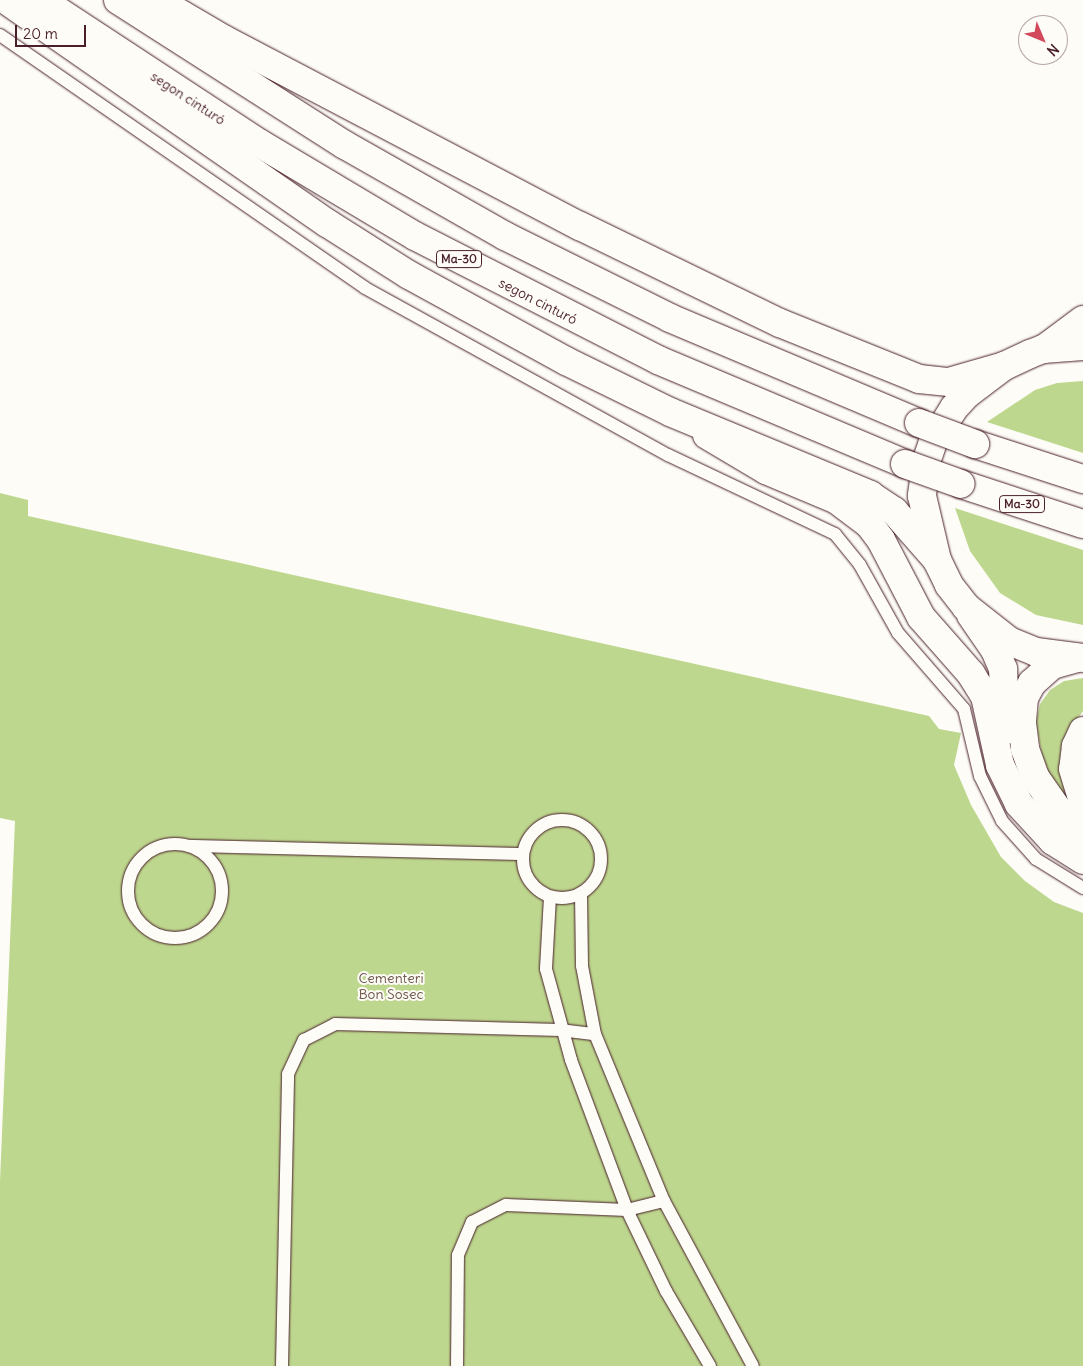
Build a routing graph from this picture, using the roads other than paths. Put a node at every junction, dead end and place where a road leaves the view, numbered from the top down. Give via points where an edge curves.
1 (6, 0) edge
2 (41, 0) edge
3 (118, 0) edge
4 (157, 0) edge
5 (0, 35) edge
6 (1083, 320) edge
7 (1083, 346) edge
8 (1043, 349) junction
9 (1004, 366) junction
10 (670, 412) junction
11 (1083, 479) edge
12 (1083, 524) edge
13 (937, 560) junction
14 (966, 607) junction
15 (1080, 658) edge
16 (1083, 731) edge
17 (1083, 801) edge
18 (1083, 831) edge
19 (190, 846) junction
20 (1083, 846) edge
21 (523, 854) junction
22 (1083, 860) edge
23 (1083, 888) edge
24 (581, 894) junction
25 (550, 897) junction
26 (560, 1030) junction
27 (595, 1034) junction
28 (664, 1201) junction
29 (626, 1210) junction
30 (282, 1366) edge
31 (457, 1366) edge
32 (710, 1366) edge
33 (753, 1366) edge

1 - 10 main road via 380,257 505,329
2 - 12 main road, segon cinturó / Ma-30, bridge via 258,143 431,244 658,360 905,464
3 - 11 main road, bridge via 345,145 505,236 670,318 919,423
4 - 9 main road via 225,40 571,222 780,323 918,379 949,382
5 - 23 lane via 390,303 668,455 835,534 860,565 898,633 964,709 980,776 1002,821 1036,859
6 - 8 main road
7 - 8 main road
8 - 9 main road
9 - 13 main road via 981,382 954,408 926,459 922,496
10 - 13 main road via 870,495 900,517
10 - 22 main road via 744,459 848,506 869,524 881,540 920,616 971,674 985,696 1000,764 1019,804 1053,841
13 - 14 main road
14 - 15 main road via 1009,641 1036,652
14 - 20 main road via 995,650 1003,669 1006,728 1016,771 1029,796 1049,821
15 - 18 main road via 1052,665 1032,683 1024,698 1022,723 1025,748 1035,777 1058,810
16 - 17 main road via 1076,746 1073,768
19 - 19 lane via 160,846 136,864 129,878 130,909 150,932 165,938 181,939 197,934 219,911 223,896 222,880 215,864
19 - 21 lane
21 - 24 lane via 534,830 546,823 572,821 584,826 597,841 602,861 592,885
21 - 25 lane via 526,876 540,892
24 - 25 lane
24 - 27 lane via 582,966
25 - 26 lane via 546,969
26 - 27 lane
26 - 29 lane
26 - 30 lane via 335,1024 304,1040 288,1074
27 - 28 lane
28 - 29 lane
28 - 33 lane
29 - 31 lane via 506,1205 472,1222 458,1254
29 - 32 lane via 666,1291

